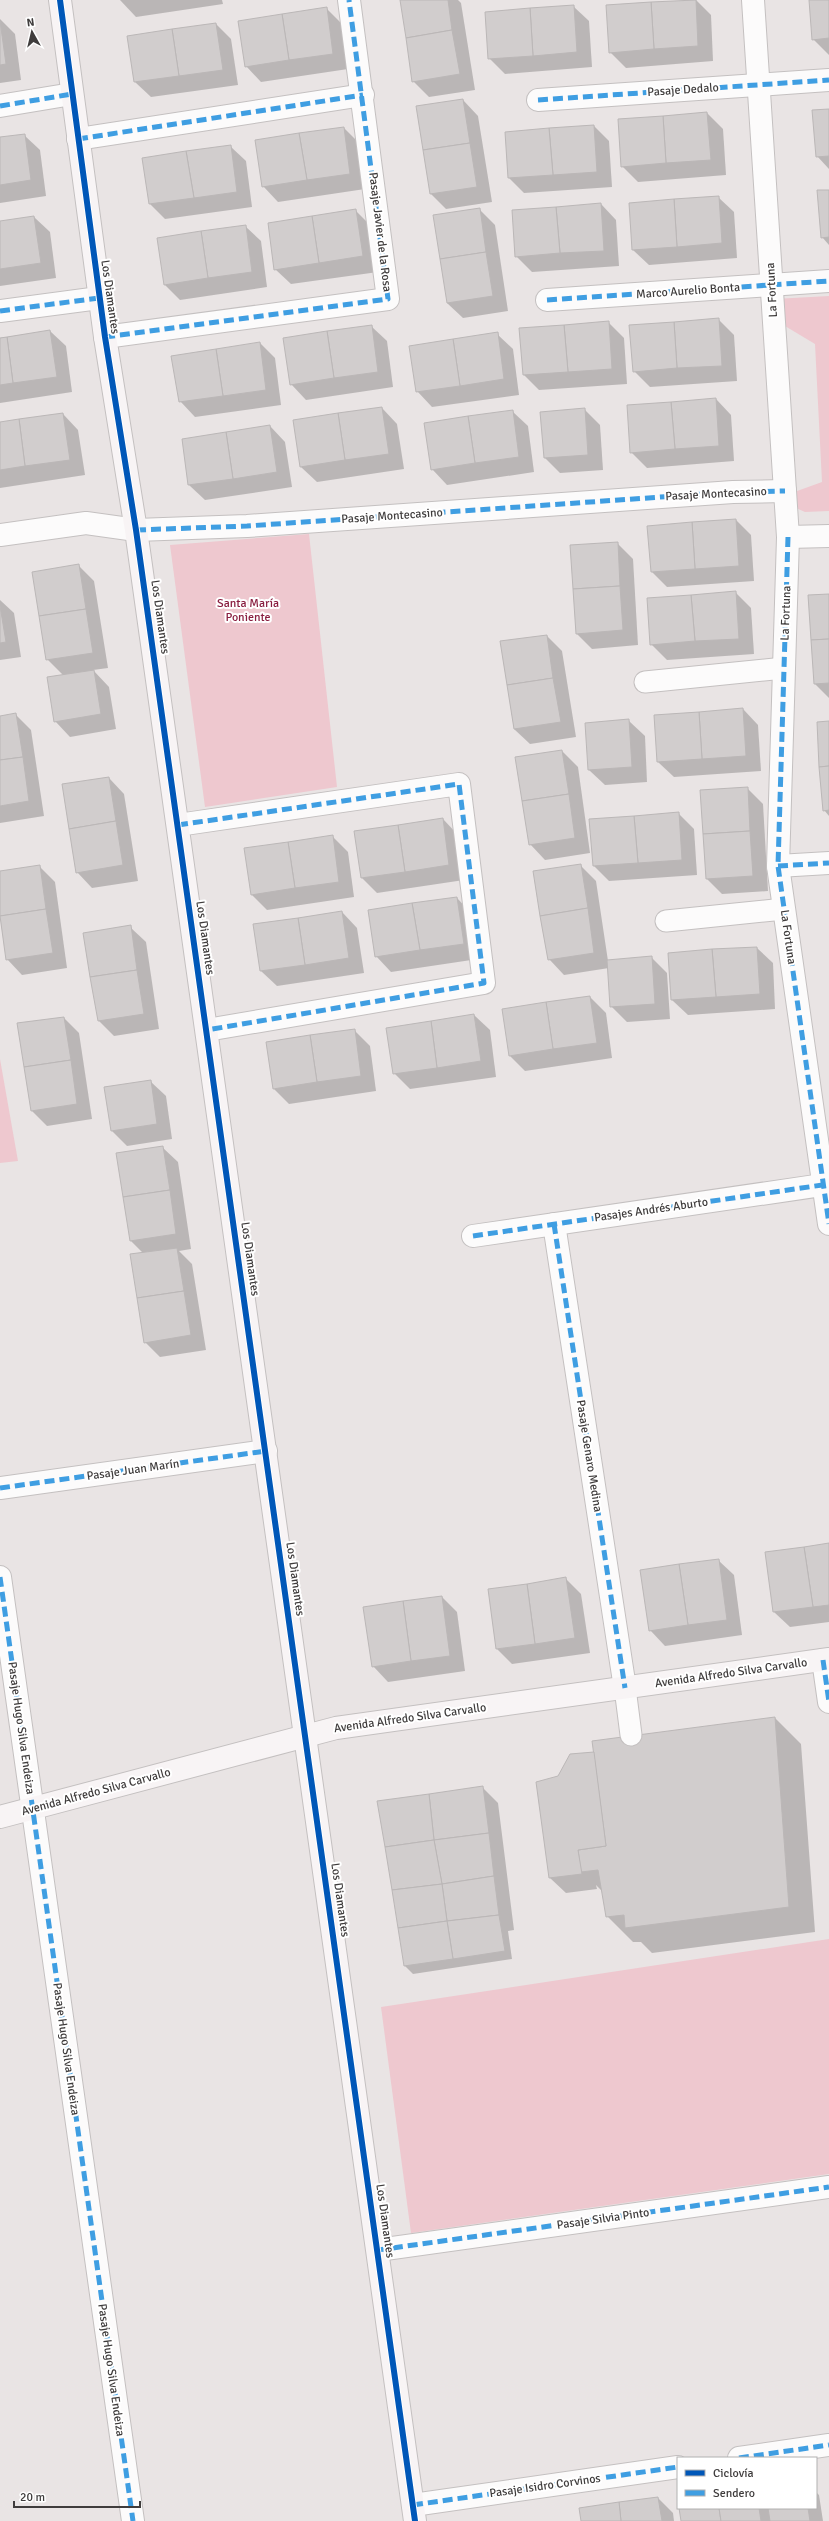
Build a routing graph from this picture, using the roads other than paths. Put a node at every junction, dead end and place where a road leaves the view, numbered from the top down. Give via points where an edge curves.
1 (60, 0) edge
2 (349, 0) edge
3 (752, 0) edge
4 (829, 80) edge
5 (758, 85) junction
6 (72, 94) junction
7 (363, 95) junction
8 (538, 100) dead end
9 (0, 106) edge
10 (78, 139) junction
11 (829, 281) edge
12 (772, 285) junction
13 (99, 298) junction
14 (547, 300) dead end
15 (0, 311) edge
16 (105, 337) junction
17 (785, 491) junction
18 (136, 530) junction
19 (0, 535) edge
20 (829, 536) edge
21 (788, 537) junction
22 (784, 668) junction
23 (645, 682) dead end
24 (178, 824) junction
25 (829, 863) edge
26 (778, 866) junction
27 (784, 909) junction
28 (666, 921) dead end
29 (207, 1030) junction
30 (826, 1185) edge
31 (554, 1224) junction
32 (829, 1224) edge
33 (473, 1236) dead end
34 (266, 1451) junction
35 (0, 1488) edge
36 (0, 1578) edge
37 (826, 1659) edge
38 (625, 1688) junction
39 (829, 1702) edge
40 (306, 1734) junction
41 (631, 1735) dead end
42 (33, 1810) junction
43 (0, 1817) edge
44 (829, 2187) edge
45 (378, 2250) junction
46 (829, 2445) edge
47 (746, 2457) edge
48 (677, 2467) edge
49 (414, 2513) edge
50 (133, 2521) edge

1 - 6 street, Los Diamantes
2 - 7 street, Pasaje Javier de la Rosa
3 - 5 street, La Fortuna
4 - 5 street, Pasaje Dedalo
5 - 8 street, Pasaje Dedalo
5 - 12 street, La Fortuna
6 - 9 street
6 - 10 street, Los Diamantes
7 - 10 street
7 - 16 street, Pasaje Javier de la Rosa via 388,299
10 - 13 street, Los Diamantes
11 - 12 street, Marco Aurelio Bonta
12 - 14 street, Marco Aurelio Bonta
12 - 17 street, La Fortuna
13 - 15 street
13 - 16 street, Los Diamantes
16 - 18 street, Los Diamantes
17 - 18 street, Pasaje Montecasino via 733,492 247,526
17 - 21 street, La Fortuna
18 - 19 street, Pasaje Montecasino via 86,523
18 - 24 street, Los Diamantes
20 - 21 street
21 - 22 street, La Fortuna
22 - 23 lane
22 - 26 street, La Fortuna
24 - 29 street, Los Diamantes
24 - 29 street via 459,784 484,983
25 - 26 street
26 - 27 street, La Fortuna
27 - 28 lane
27 - 30 street, La Fortuna
29 - 34 street, Los Diamantes
30 - 31 street, Pasajes Andrés Aburto
30 - 32 street, La Fortuna
31 - 33 street, Pasajes Andrés Aburto
31 - 38 street, Pasaje Genaro Medina
34 - 35 street, Pasaje Juan Marín
34 - 40 street, Los Diamantes
36 - 42 street, Pasaje Hugo Silva Endeiza
37 - 38 street, Avenida Alfredo Silva Carvallo
37 - 39 street
38 - 40 street, Avenida Alfredo Silva Carvallo
38 - 41 lane
40 - 42 street, Avenida Alfredo Silva Carvallo
40 - 45 street, Los Diamantes
42 - 43 street, Avenida Alfredo Silva Carvallo
42 - 50 street, Pasaje Hugo Silva Endeiza
44 - 45 street, Pasaje Silvia Pinto
45 - 49 street, Los Diamantes
46 - 47 street
48 - 49 street, Pasaje Isidro Corvinos

